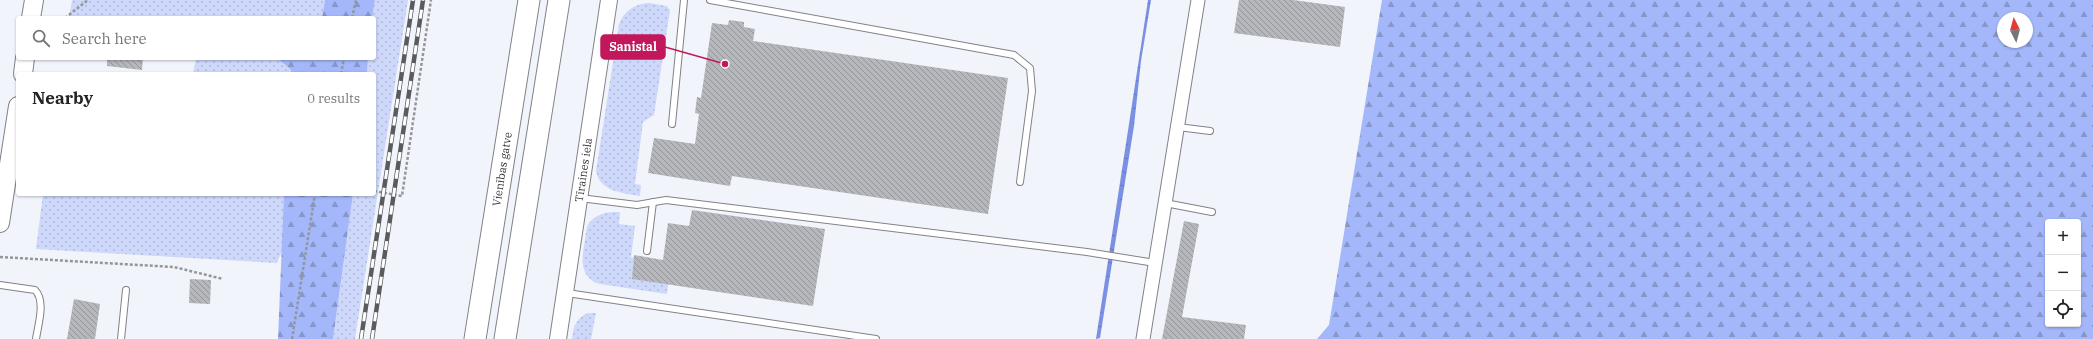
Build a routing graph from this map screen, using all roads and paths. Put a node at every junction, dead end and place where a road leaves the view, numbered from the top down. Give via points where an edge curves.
1 (34, 0) edge
2 (88, 0) edge
3 (356, 0) edge
4 (431, 0) edge
5 (529, 0) edge
6 (558, 0) edge
7 (609, 0) edge
8 (684, 0) edge
9 (710, 0) edge
10 (1198, 0) edge
11 (31, 16) edge
12 (68, 16) edge
13 (352, 16) edge
14 (25, 60) edge
15 (344, 60) edge
16 (23, 72) edge
17 (341, 72) edge
18 (16, 119) edge
19 (672, 124) dead end
20 (1178, 127) junction
21 (1210, 131) dead end
22 (1020, 182) dead end
23 (376, 192) edge
24 (315, 196) edge
25 (579, 198) junction
26 (653, 202) junction
27 (1165, 203) junction
28 (1212, 212) dead end
29 (0, 222) edge
30 (647, 251) dead end
31 (0, 257) edge
32 (1156, 262) junction
33 (223, 279) dead end
34 (0, 286) edge
35 (126, 290) dead end
36 (565, 292) junction
37 (36, 339) edge
38 (121, 339) edge
39 (292, 339) edge
40 (475, 339) edge
41 (505, 339) edge
42 (558, 339) edge
43 (876, 339) edge
44 (1143, 339) edge

1 - 11 main road
2 - 12 path
3 - 13 path
4 - 23 path via 402,196
5 - 40 highway, Vienības gatve
6 - 41 highway
7 - 25 street, Tīraines iela
8 - 19 lane
9 - 22 lane via 1014,55 1030,68 1032,91
10 - 20 street
14 - 16 main road
15 - 17 path
18 - 29 main road
20 - 21 lane
20 - 27 street
24 - 39 path
25 - 26 lane via 636,205
25 - 36 street, Tīraines iela
26 - 30 lane
26 - 32 lane via 666,200
27 - 28 lane
27 - 32 street
31 - 33 path via 174,267
32 - 44 street
34 - 37 lane via 35,290 40,294
35 - 38 lane
36 - 42 street, Tīraines iela
36 - 43 lane

